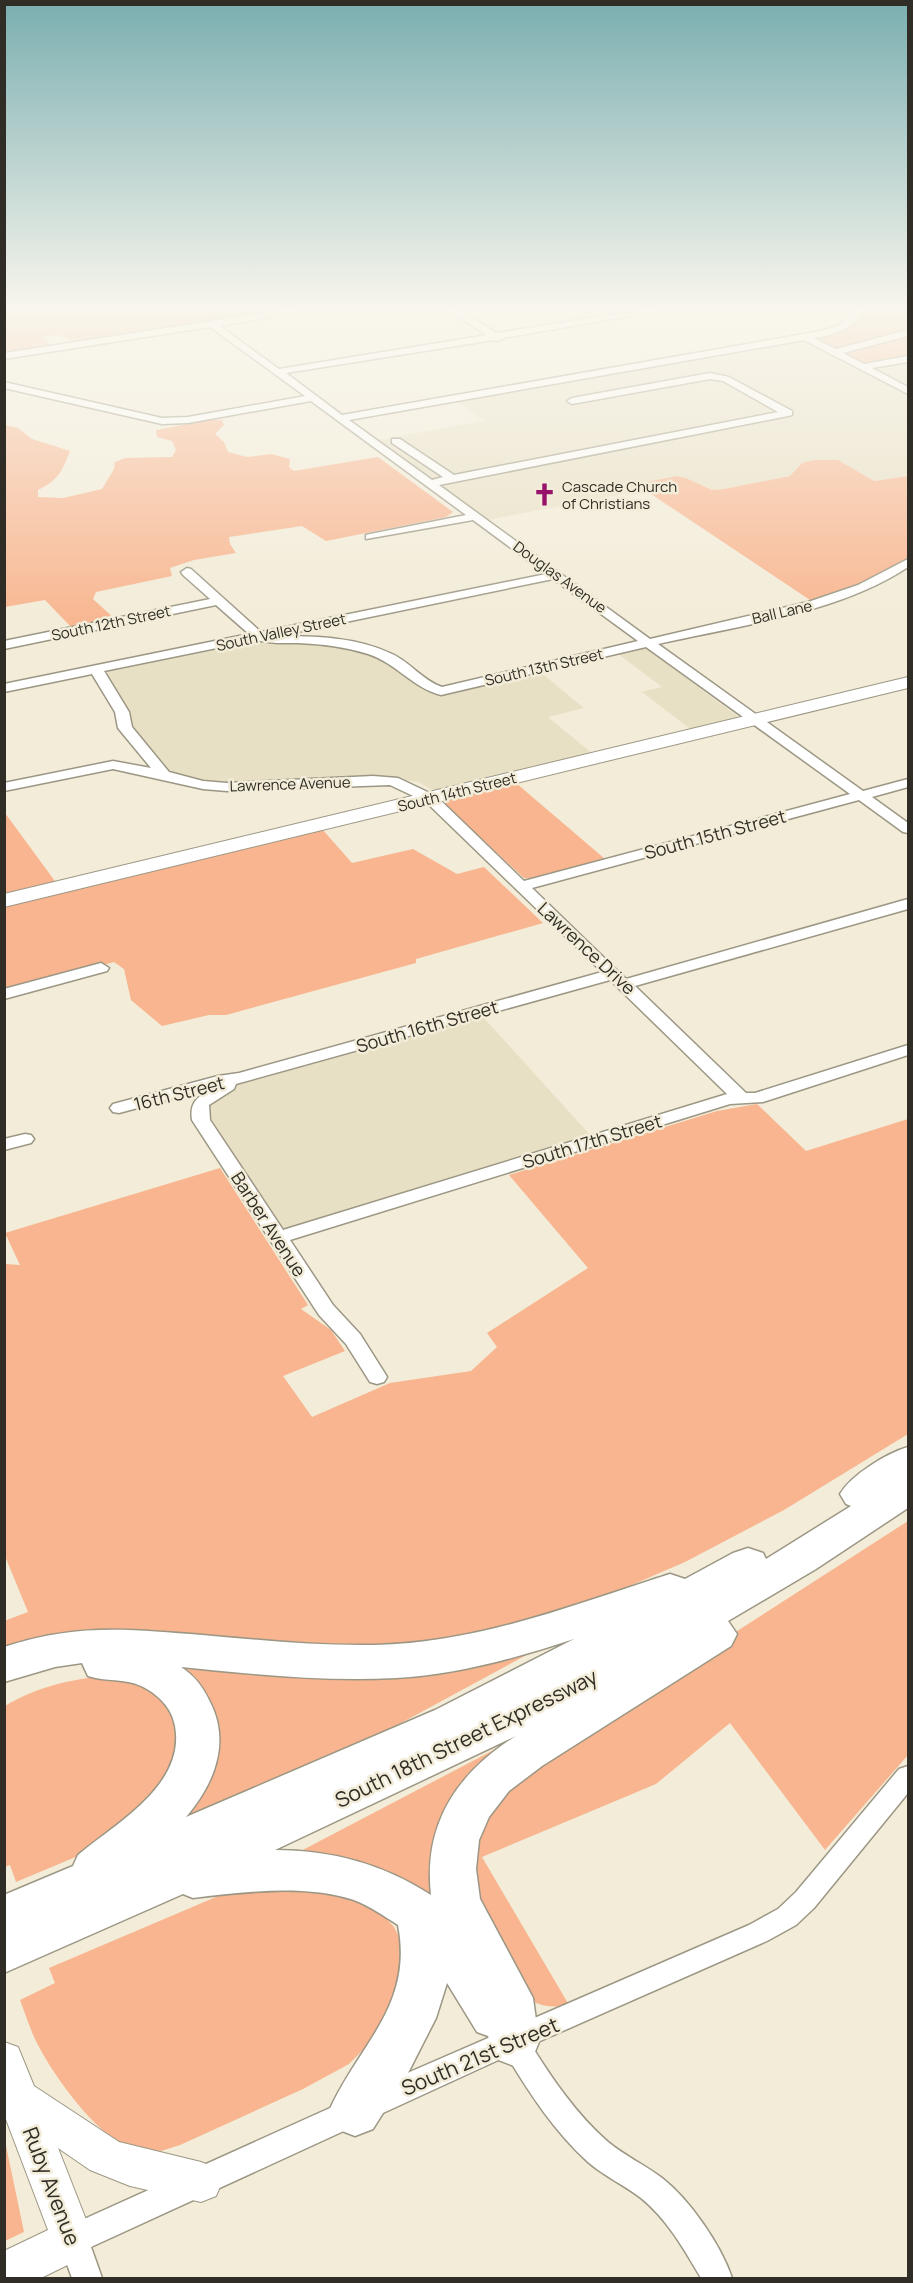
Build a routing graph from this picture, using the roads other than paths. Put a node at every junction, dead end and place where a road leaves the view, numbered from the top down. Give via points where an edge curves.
1 (142, 417) edge
2 (208, 417) edge
3 (349, 417) edge
4 (770, 417) edge
5 (341, 418) joint
6 (396, 441) dead end
7 (451, 478) junction
8 (431, 483) junction
9 (477, 516) junction
10 (370, 537) dead end
11 (909, 562) edge
12 (187, 572) dead end
13 (557, 575) junction
14 (218, 601) junction
15 (259, 637) junction
16 (648, 643) junction
17 (4, 645) edge
18 (97, 671) junction
19 (909, 683) edge
20 (4, 688) edge
21 (758, 721) junction
22 (164, 775) junction
23 (909, 783) edge
24 (4, 787) edge
25 (862, 795) junction
26 (431, 799) junction
27 (909, 829) edge
28 (522, 886) junction
29 (4, 901) edge
30 (909, 904) edge
31 (101, 968) dead end
32 (620, 979) junction
33 (4, 994) edge
34 (909, 1050) edge
35 (240, 1078) junction
36 (742, 1099) junction
37 (119, 1108) dead end
38 (25, 1139) dead end
39 (4, 1145) edge
40 (277, 1238) junction
41 (377, 1377) dead end
42 (909, 1461) edge
43 (909, 1489) edge
44 (801, 1558) junction
45 (751, 1562) junction
46 (6, 1678) edge
47 (909, 1776) edge
48 (167, 1880) junction
49 (73, 1890) junction
50 (420, 1914) junction
51 (21, 1928) edge
52 (514, 2042) junction
53 (4, 2060) edge
54 (18, 2098) junction
55 (354, 2111) junction
56 (201, 2182) junction
57 (73, 2240) junction
58 (4, 2274) edge
59 (87, 2278) edge
60 (717, 2278) edge

1 - 2 street via 162,421
3 - 5 street
4 - 7 street
5 - 8 street, Douglas Avenue
6 - 7 street
7 - 8 street
8 - 9 street, Douglas Avenue
9 - 10 street
9 - 13 street, Douglas Avenue
11 - 16 street, Ball Lane via 849,594
12 - 14 street
13 - 15 street, South Valley Street
13 - 16 street, Douglas Avenue
14 - 15 street
14 - 17 street, South 12th Street
15 - 16 street, South 13th Street via 272,641 327,642 378,653 441,691
15 - 18 street, South Valley Street
16 - 21 street, Douglas Avenue
18 - 20 street, South Valley Street
18 - 22 street via 122,712 125,728
19 - 21 street, South 14th Street
21 - 25 street, Douglas Avenue
21 - 26 street, South 14th Street
22 - 24 street via 114,765
22 - 26 street, Lawrence Avenue via 227,787 393,781
23 - 25 street, South 15th Street
25 - 27 street, Douglas Avenue
25 - 28 street, South 15th Street
26 - 28 street, Lawrence Drive
26 - 29 street, South 14th Street
28 - 32 street, Lawrence Drive
30 - 32 street, South 16th Street
31 - 33 street
32 - 35 street, South 16th Street
32 - 36 street, Lawrence Drive
34 - 36 street, South 17th Street via 757,1098
35 - 37 street, 16th Street
35 - 40 street, Barber Avenue via 201,1103 201,1120
36 - 40 street, South 17th Street via 729,1099
38 - 39 street
40 - 41 street, Barber Avenue
42 - 45 highway, South 18th Street Expressway
43 - 44 highway, South 18th Street Expressway
44 - 48 highway, South 18th Street Expressway via 666,1638 514,1718
44 - 52 highway via 714,1635 526,1754 493,1778 470,1806 456,1840 452,1869 456,1899 508,1998
45 - 46 highway via 550,1632 472,1650 398,1660 250,1656 112,1644 71,1646 32,1654
45 - 49 highway, South 18th Street Expressway via 451,1723
46 - 49 highway via 50,1668 135,1665 164,1678 187,1696 198,1720 195,1767 180,1791 161,1814
47 - 52 street, South 21st Street via 805,1900 786,1917
48 - 50 highway via 272,1869 354,1877 393,1894
48 - 51 highway, South 18th Street Expressway
49 - 51 highway, South 18th Street Expressway
50 - 52 highway via 447,1941
50 - 55 highway via 426,1955 419,2000 400,2041
52 - 55 street, South 21st Street
52 - 60 street via 541,2085 597,2152 655,2191 677,2211
53 - 54 street, Ruby Avenue
54 - 56 street via 105,2156 130,2166
54 - 57 street, Ruby Avenue
55 - 56 street, South 21st Street
56 - 57 street, South 21st Street
57 - 58 street, South 21st Street
57 - 59 street, Ruby Avenue

